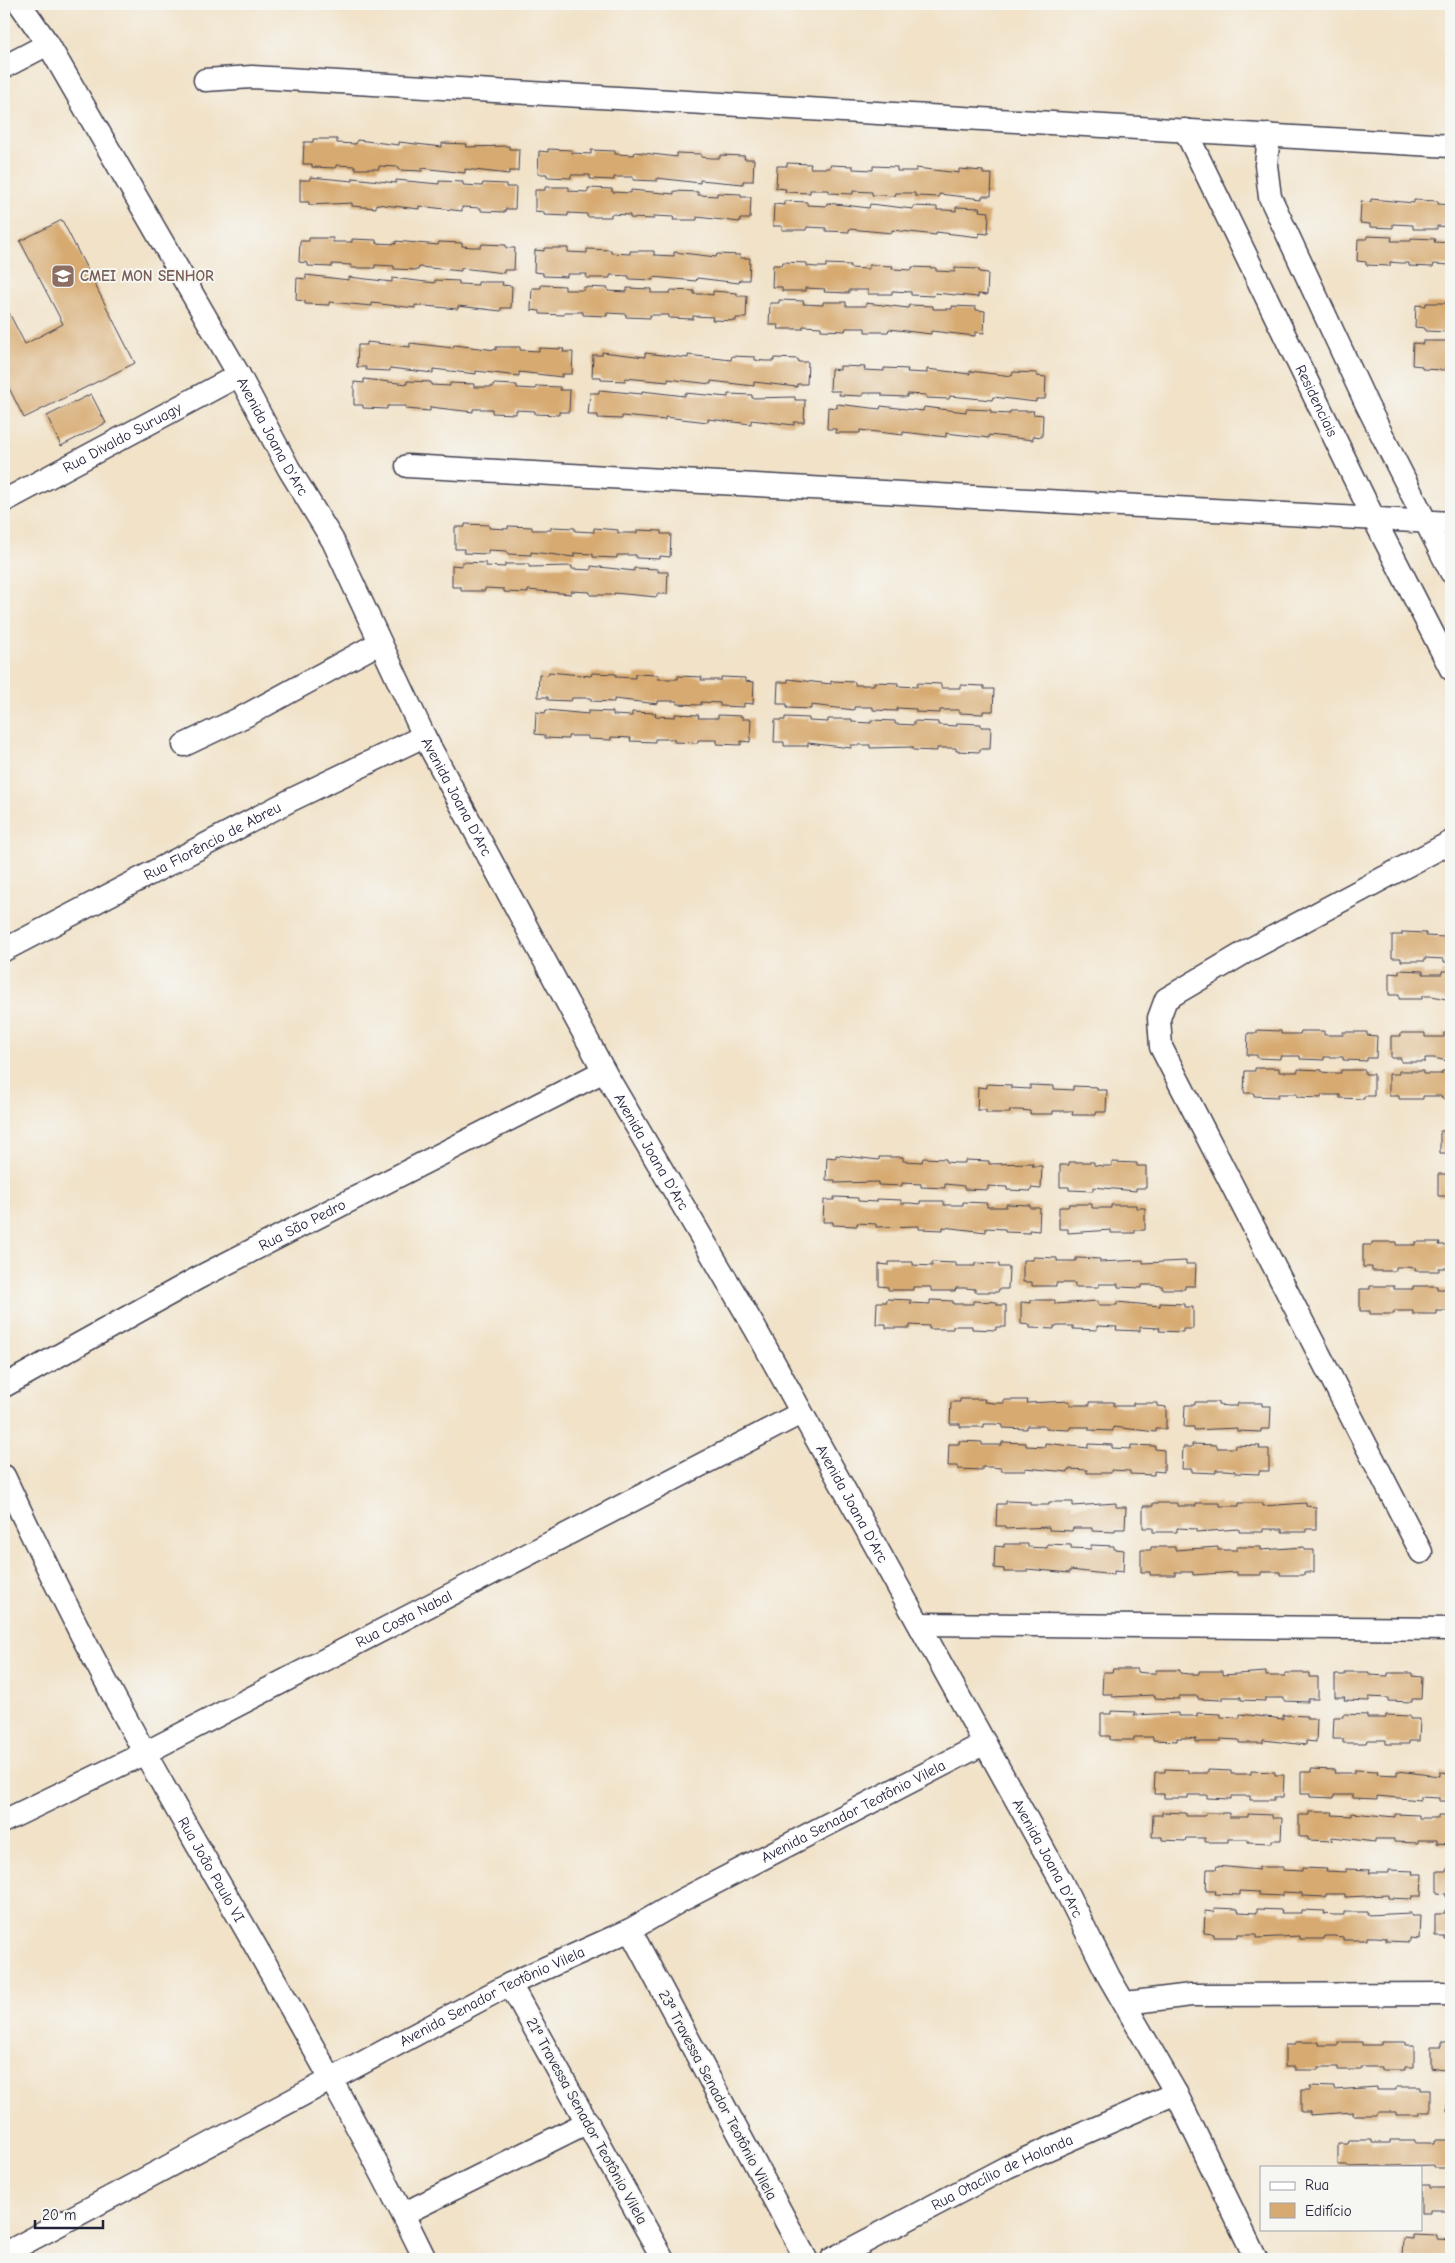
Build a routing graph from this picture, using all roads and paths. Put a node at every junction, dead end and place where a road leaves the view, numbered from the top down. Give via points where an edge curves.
1 (20, 4) edge
2 (48, 44) junction
3 (4, 67) edge
4 (205, 80) dead end
5 (1185, 130) junction
6 (1269, 135) junction
7 (1451, 146) edge
8 (240, 375) junction
9 (407, 466) dead end
10 (4, 501) edge
11 (1374, 520) junction
12 (1424, 522) junction
13 (1451, 523) edge
14 (1451, 572) edge
15 (379, 643) junction
16 (1451, 669) edge
17 (424, 736) junction
18 (184, 745) dead end
19 (1451, 842) edge
20 (4, 950) edge
21 (604, 1071) junction
22 (4, 1386) edge
23 (801, 1413) junction
24 (4, 1476) edge
25 (1421, 1552) dead end
26 (920, 1624) junction
27 (1451, 1629) edge
28 (985, 1743) junction
29 (145, 1753) junction
30 (4, 1821) edge
31 (630, 1930) junction
32 (510, 1984) junction
33 (1451, 1994) edge
34 (1126, 2003) junction
35 (332, 2080) junction
36 (1176, 2093) junction
37 (588, 2122) junction
38 (403, 2214) junction
39 (4, 2254) edge
40 (425, 2259) edge
41 (663, 2259) edge
42 (806, 2259) edge
43 (832, 2259) edge
44 (1256, 2259) edge

1 - 2 street, Avenida Joana D'Arc
2 - 3 street
2 - 8 street, Avenida Joana D'Arc
4 - 5 street via 252,76
5 - 6 street
5 - 11 street, Residenciais
6 - 7 street
6 - 12 street via 1266,165 1270,197
8 - 10 street, Rua Divaldo Suruagy
8 - 15 street, Avenida Joana D'Arc via 288,469 333,541
9 - 11 street
11 - 12 street
11 - 16 street, Residenciais
12 - 13 street
12 - 14 street
15 - 17 street, Avenida Joana D'Arc
15 - 18 street
17 - 20 street, Rua Florêncio de Abreu via 293,799
17 - 21 street, Avenida Joana D'Arc
19 - 25 street via 1249,950 1166,999 1158,1018 1161,1047
21 - 22 street, Rua São Pedro via 198,1278
21 - 23 street, Avenida Joana D'Arc
23 - 26 street, Avenida Joana D'Arc
23 - 29 street, Rua Costa Nabal
24 - 29 street, Rua João Paulo VI via 42,1558
26 - 27 street
26 - 28 street, Avenida Joana D'Arc
28 - 31 street, Avenida Senador Teotônio Vilela
28 - 34 street, Avenida Joana D'Arc
29 - 30 street, Rua Costa Nabal
29 - 35 street, Rua João Paulo VI
31 - 32 street, Avenida Senador Teotônio Vilela
31 - 42 street, 23ª Travessa Senador Teotônio Vilela
32 - 35 street, Avenida Senador Teotônio Vilela
32 - 37 street, 21ª Travessa Senador Teotônio Vilela
33 - 34 street via 1190,1995
34 - 36 street, Avenida Joana D'Arc
35 - 38 street, Rua João Paulo VI
35 - 39 street, Avenida Senador Teotônio Vilela
36 - 43 street, Rua Otacílio de Holanda via 1007,2167
36 - 44 street, Avenida Joana D'Arc
37 - 38 street
37 - 41 street, 21ª Travessa Senador Teotônio Vilela
38 - 40 street, Rua João Paulo VI

